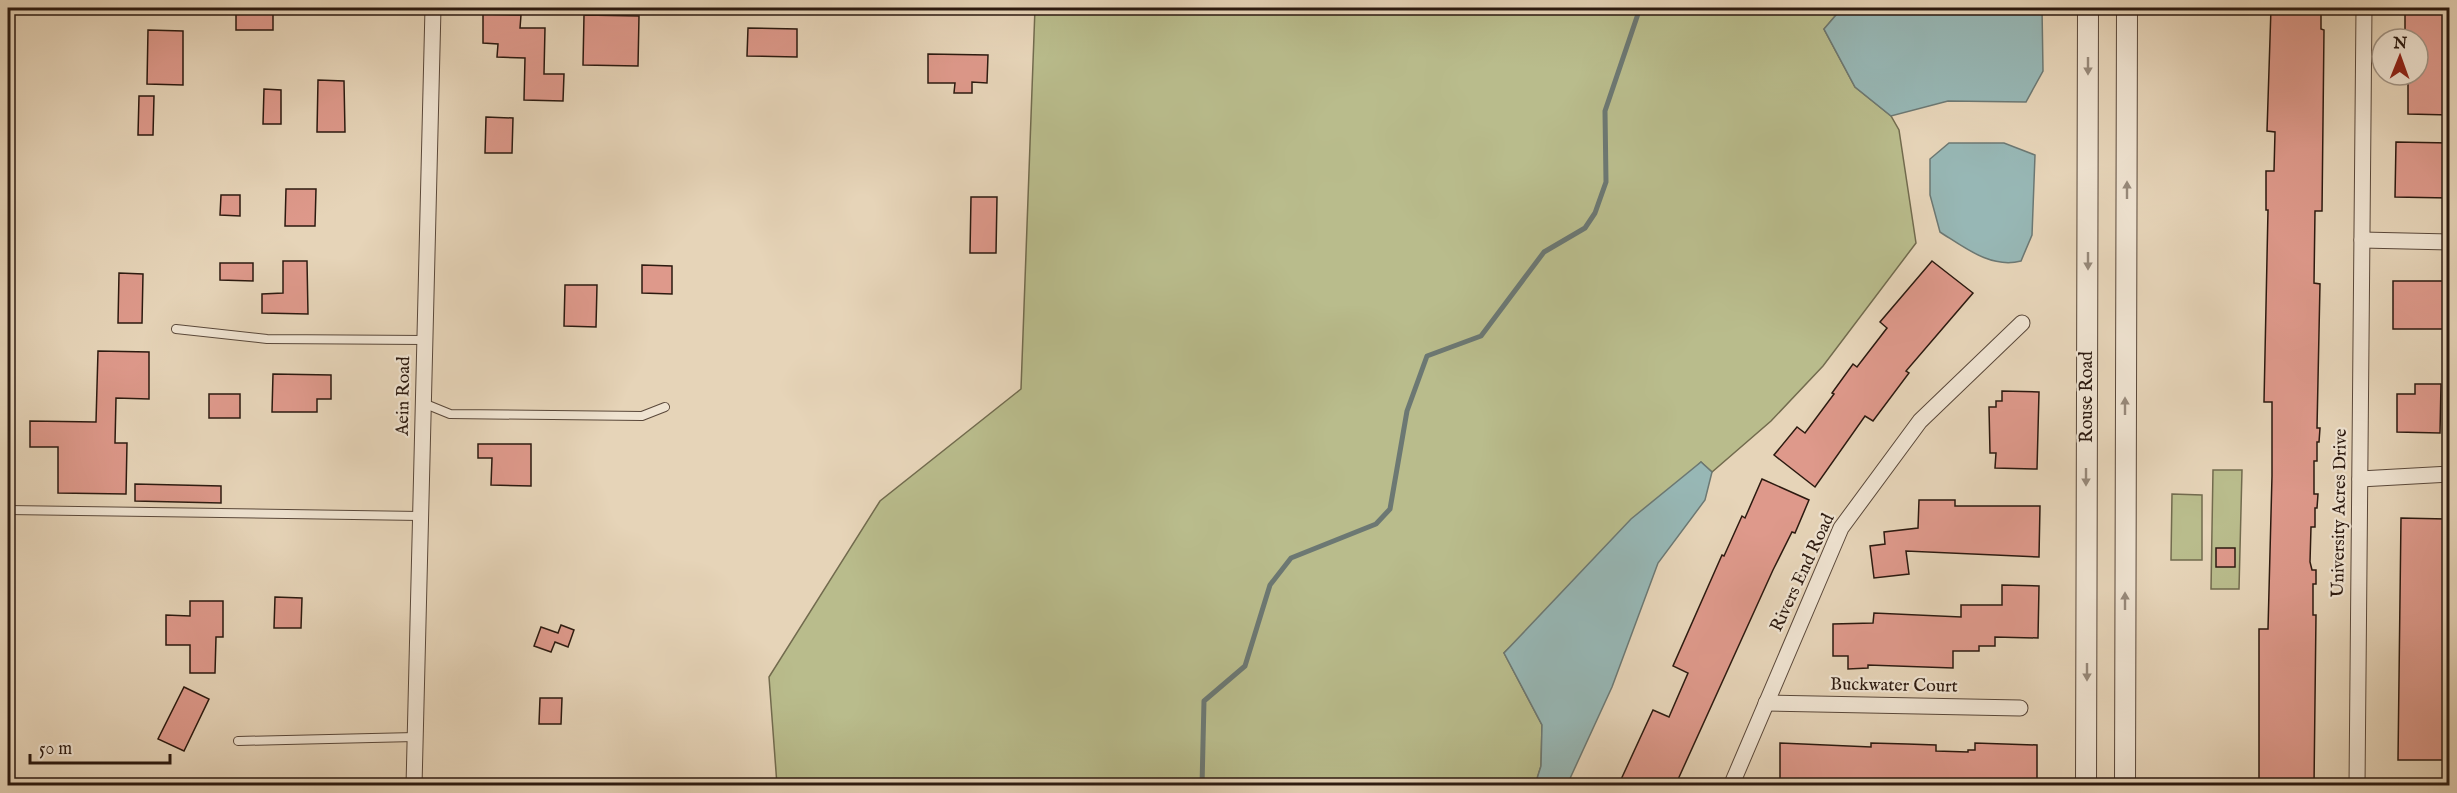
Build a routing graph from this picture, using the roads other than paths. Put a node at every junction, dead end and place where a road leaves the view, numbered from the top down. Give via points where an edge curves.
1 (433, 8) edge
2 (2088, 8) edge
3 (2127, 8) edge
4 (2364, 8) edge
5 (2362, 240) junction
6 (2450, 242) edge
7 (2022, 323) dead end
8 (176, 329) dead end
9 (425, 340) junction
10 (423, 403) junction
11 (665, 407) dead end
12 (2450, 474) edge
13 (2360, 479) junction
14 (8, 510) edge
15 (420, 516) junction
16 (1766, 704) junction
17 (2020, 708) dead end
18 (415, 736) junction
19 (238, 741) dead end
20 (414, 786) edge
21 (1731, 786) edge
22 (2086, 786) edge
23 (2125, 786) edge
24 (2357, 786) edge

1 - 9 street, Aein Road
2 -> 22 street, Rouse Road
23 -> 3 street
4 - 5 street, University Acres Drive
5 - 6 street
5 - 13 street, University Acres Drive
7 - 16 street, Rivers End Road via 1920,421 1841,528
8 - 9 lane via 267,339
9 - 10 street, Aein Road
10 - 11 lane via 450,414 642,416
10 - 15 street, Aein Road
12 - 13 street
13 - 24 street, University Acres Drive
14 - 15 lane
15 - 18 street, Aein Road
16 - 17 street, Buckwater Court
16 - 21 street, Rivers End Road
18 - 19 lane
18 - 20 street, Aein Road

